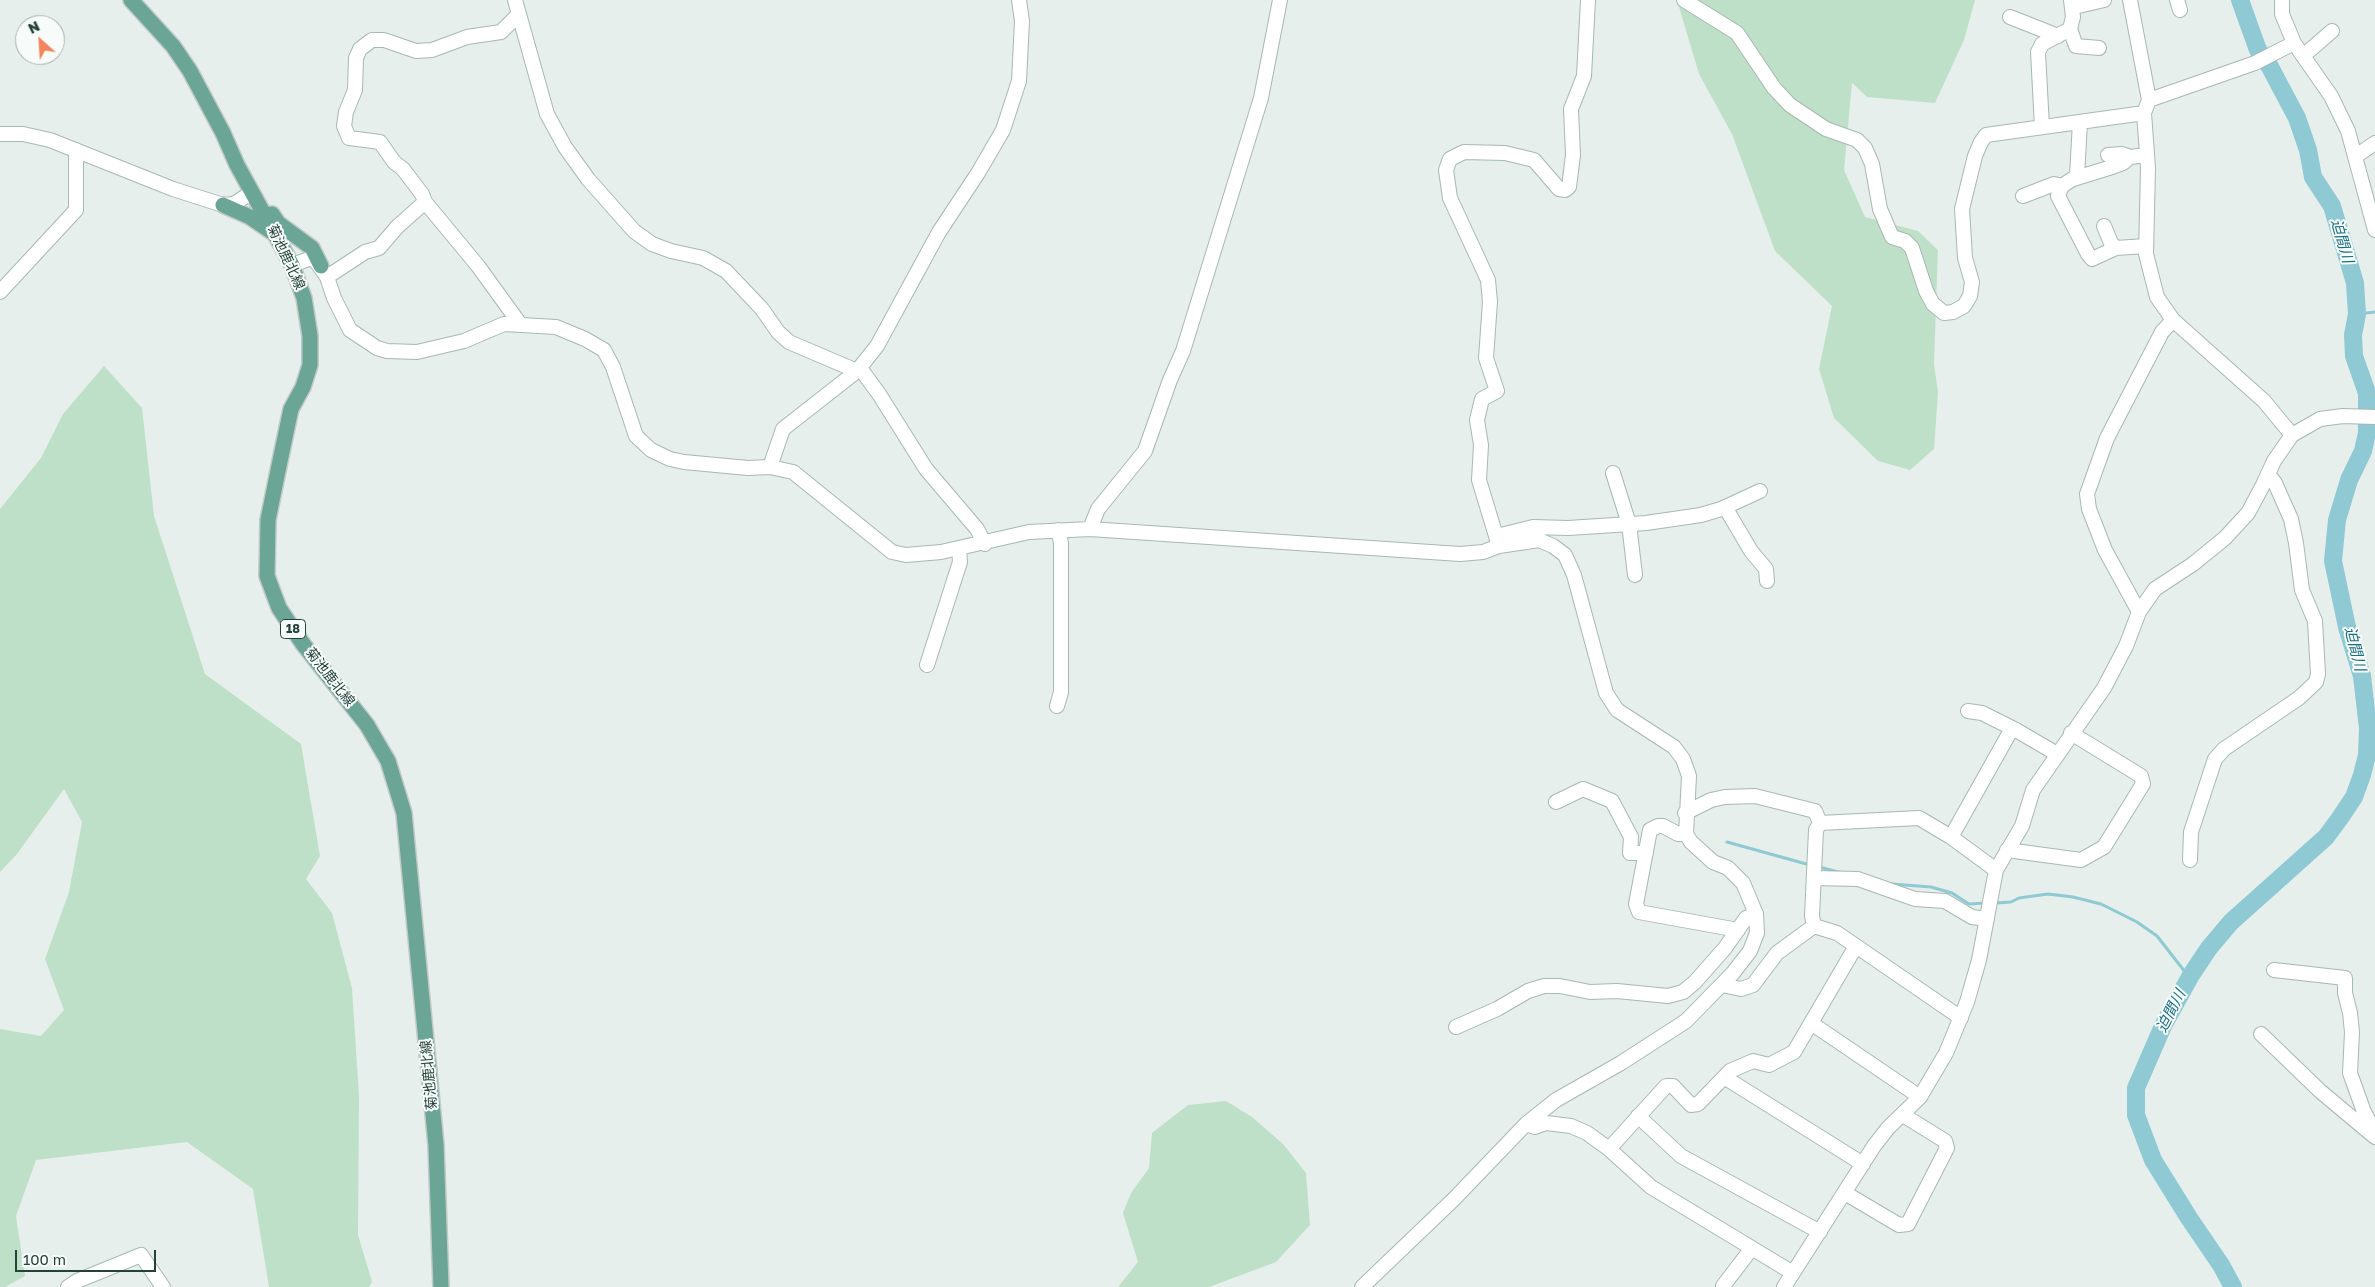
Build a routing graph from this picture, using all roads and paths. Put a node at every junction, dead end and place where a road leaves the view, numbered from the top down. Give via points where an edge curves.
1 (131, 0) edge
2 (515, 0) edge
3 (1019, 0) edge
4 (1280, 0) edge
5 (1588, 0) edge
6 (1684, 0) edge
7 (2104, 0) edge
8 (2130, 0) edge
9 (2282, 0) edge
10 (2073, 4) edge
11 (519, 14) junction
12 (2010, 17) dead end
13 (2332, 30) dead end
14 (2064, 32) junction
15 (2294, 43) junction
16 (2099, 48) dead end
17 (2304, 56) junction
18 (2146, 107) junction
19 (2080, 122) junction
20 (2042, 127) junction
21 (0, 134) edge
22 (2375, 143) edge
23 (76, 150) junction
24 (2108, 155) dead end
25 (2147, 155) junction
26 (2356, 156) junction
27 (2130, 157) junction
28 (2068, 182) junction
29 (249, 187) junction
30 (2024, 196) dead end
31 (425, 202) junction
32 (223, 206) junction
33 (2104, 226) dead end
34 (2375, 230) edge
35 (277, 236) junction
36 (2146, 246) junction
37 (2116, 248) junction
38 (292, 265) junction
39 (324, 271) junction
40 (0, 292) edge
41 (2173, 320) junction
42 (520, 324) junction
43 (859, 370) junction
44 (2375, 417) edge
45 (2292, 435) junction
46 (770, 467) junction
47 (1613, 473) dead end
48 (2268, 474) junction
49 (1760, 490) dead end
50 (1725, 507) junction
51 (1628, 524) junction
52 (1058, 530) junction
53 (1090, 530) junction
54 (1498, 541) junction
55 (985, 544) junction
56 (959, 548) junction
57 (1636, 574) dead end
58 (1767, 581) dead end
59 (2139, 612) junction
60 (927, 664) dead end
61 (1057, 706) dead end
62 (1968, 711) dead end
63 (2016, 730) junction
64 (2072, 732) junction
65 (2057, 754) junction
66 (1556, 802) dead end
67 (1685, 813) junction
68 (1820, 823) junction
69 (1686, 834) junction
70 (1951, 837) junction
71 (2007, 850) junction
72 (1646, 853) junction
73 (2190, 860) dead end
74 (1996, 870) junction
75 (1814, 878) junction
76 (1756, 914) junction
77 (1987, 919) junction
78 (1814, 926) junction
79 (1738, 930) junction
80 (1856, 946) junction
81 (2274, 970) dead end
82 (1722, 985) junction
83 (1961, 1018) junction
84 (1811, 1023) junction
85 (1456, 1027) dead end
86 (2261, 1034) dead end
87 (1724, 1077) junction
88 (1920, 1096) junction
89 (1903, 1115) junction
90 (1638, 1116) junction
91 (1526, 1124) junction
92 (2375, 1137) edge
93 (1609, 1149) junction
94 (1863, 1164) junction
95 (1845, 1193) junction
96 (1820, 1232) junction
97 (1752, 1248) junction
98 (1793, 1273) junction
99 (1723, 1286) edge
100 (68, 1287) edge
101 (163, 1287) edge
102 (441, 1287) edge
103 (1362, 1287) edge
104 (1784, 1287) edge

1 - 29 main road, 菊池鹿北線 / 18 via 190,70
2 - 11 street
3 - 43 street via 1022,21 1019,81 1003,130 939,232 877,346
4 - 53 street via 1261,98 1183,351 1145,451 1098,509
5 - 54 street via 1584,76 1571,109 1573,155 1568,187 1559,189 1534,160 1505,153 1464,152 1450,159 1446,170 1450,198 1488,280 1490,302 1486,358 1497,391 1482,399 1477,420 1481,445 1479,480
6 - 20 street via 1737,33 1774,88 1790,105 1826,129 1857,140 1865,148 1872,164 1880,209 1892,237 1905,241 1912,248 1926,291 1933,304 1944,313 1964,306 1970,296 1972,282 1965,258 1962,209 1981,142 1986,135
7 - 10 street
8 - 18 street
9 - 15 street via 2282,14
10 - 14 street
11 - 31 street via 500,32 467,37 432,50 416,51 384,40 372,40 360,49 356,58 355,90 344,126 349,138 380,142
11 - 43 street via 547,114 588,179 634,231 652,244 703,258 726,271 789,342
12 - 14 street
13 - 17 street
14 - 16 street via 2076,46
14 - 20 street via 2042,44 2038,52
15 - 17 street
15 - 18 street via 2255,63
17 - 26 street via 2331,96
18 - 19 street
18 - 25 street
19 - 20 street
19 - 28 street via 2077,176
21 - 23 street via 22,134
22 - 26 street
23 - 32 street
23 - 40 street via 76,210
24 - 27 street
25 - 27 street
25 - 36 street
26 - 34 street via 2363,194
27 - 28 street via 2112,168
28 - 30 street
28 - 37 street via 2058,196 2088,254 2092,259
29 - 32 street via 234,204
29 - 35 main road, 菊池鹿北線 / 18
29 - 39 main road via 278,223 312,248
31 - 39 street via 379,248
31 - 42 street
32 - 35 main road via 250,217
33 - 37 street
35 - 38 main road, 菊池鹿北線 / 18
36 - 37 street
36 - 41 street via 2156,297
38 - 39 street via 315,260
38 - 102 main road, 菊池鹿北線 / 18 via 304,298 310,336 310,364 291,409 268,520 267,576 279,608 366,725 388,761 404,813 436,1145
39 - 42 street via 350,330 387,351 417,352 464,341 504,324
41 - 45 street via 2264,401
41 - 59 street via 2162,332 2107,438 2087,494 2089,510 2105,550
42 - 46 street via 556,327 604,350 613,367 636,436 651,450 684,462
43 - 46 street via 783,429
43 - 55 street via 879,394 926,469 977,529
44 - 45 street via 2320,419
45 - 48 street
46 - 56 street via 793,472 892,552 906,555
47 - 51 street
48 - 59 street via 2248,513 2225,538 2155,589
48 - 73 street via 2291,519 2302,590 2314,621 2318,674 2316,682 2299,698 2224,749 2215,759 2191,832
49 - 50 street
50 - 51 street via 1701,514
50 - 58 street via 1751,551 1766,569
51 - 54 street via 1534,527
51 - 57 street
52 - 53 street
52 - 55 street via 1029,532
52 - 61 street via 1061,543 1061,692
53 - 54 street via 1460,554 1483,552
54 - 67 street via 1539,540 1565,555 1574,575 1606,693 1617,710 1674,747 1683,759 1689,776
55 - 56 street
56 - 60 street via 960,562
59 - 64 street via 2104,688
62 - 63 street via 1982,713
63 - 65 street
63 - 70 street via 2010,732
64 - 65 street
64 - 71 street via 2141,776 2143,784 2104,847 2081,860
65 - 71 street via 2033,790 2022,826
66 - 72 street via 1584,789 1612,801 1631,837 1630,852
67 - 68 street via 1725,796 1755,796 1815,811
67 - 69 street
68 - 70 street via 1919,818
68 - 75 street via 1816,830
69 - 72 street via 1678,834 1664,826 1653,828
69 - 76 street via 1690,842 1713,862 1728,868 1743,883
70 - 74 street
71 - 74 street
72 - 79 street via 1636,904 1639,912
74 - 77 street
75 - 77 street via 1858,879 1914,899 1945,901 1972,917
75 - 78 street
76 - 79 street via 1746,918
76 - 82 street via 1758,933 1750,951
77 - 83 street via 1979,960
78 - 80 street via 1836,933
78 - 82 street via 1777,952 1754,985 1741,989
79 - 85 street via 1683,992 1668,996 1544,986
80 - 83 street
80 - 84 street
81 - 92 street via 2345,978 2352,1032 2350,1073
82 - 91 street via 1671,1033 1556,1100
83 - 88 street via 1946,1053
84 - 87 street via 1794,1052 1769,1065 1753,1061
84 - 88 street
86 - 92 street via 2320,1091
87 - 90 street via 1698,1104 1691,1105 1673,1086 1666,1086
87 - 94 street
88 - 89 street
89 - 94 street via 1888,1128
89 - 95 street via 1945,1141 1947,1148 1908,1224 1899,1225
90 - 93 street
90 - 96 street via 1681,1156
91 - 93 street via 1534,1127 1546,1123 1571,1126
91 - 103 street
93 - 97 street via 1651,1187
94 - 95 street
95 - 96 street
96 - 98 street
97 - 98 street
97 - 99 street
98 - 104 street
100 - 101 street via 141,1255

